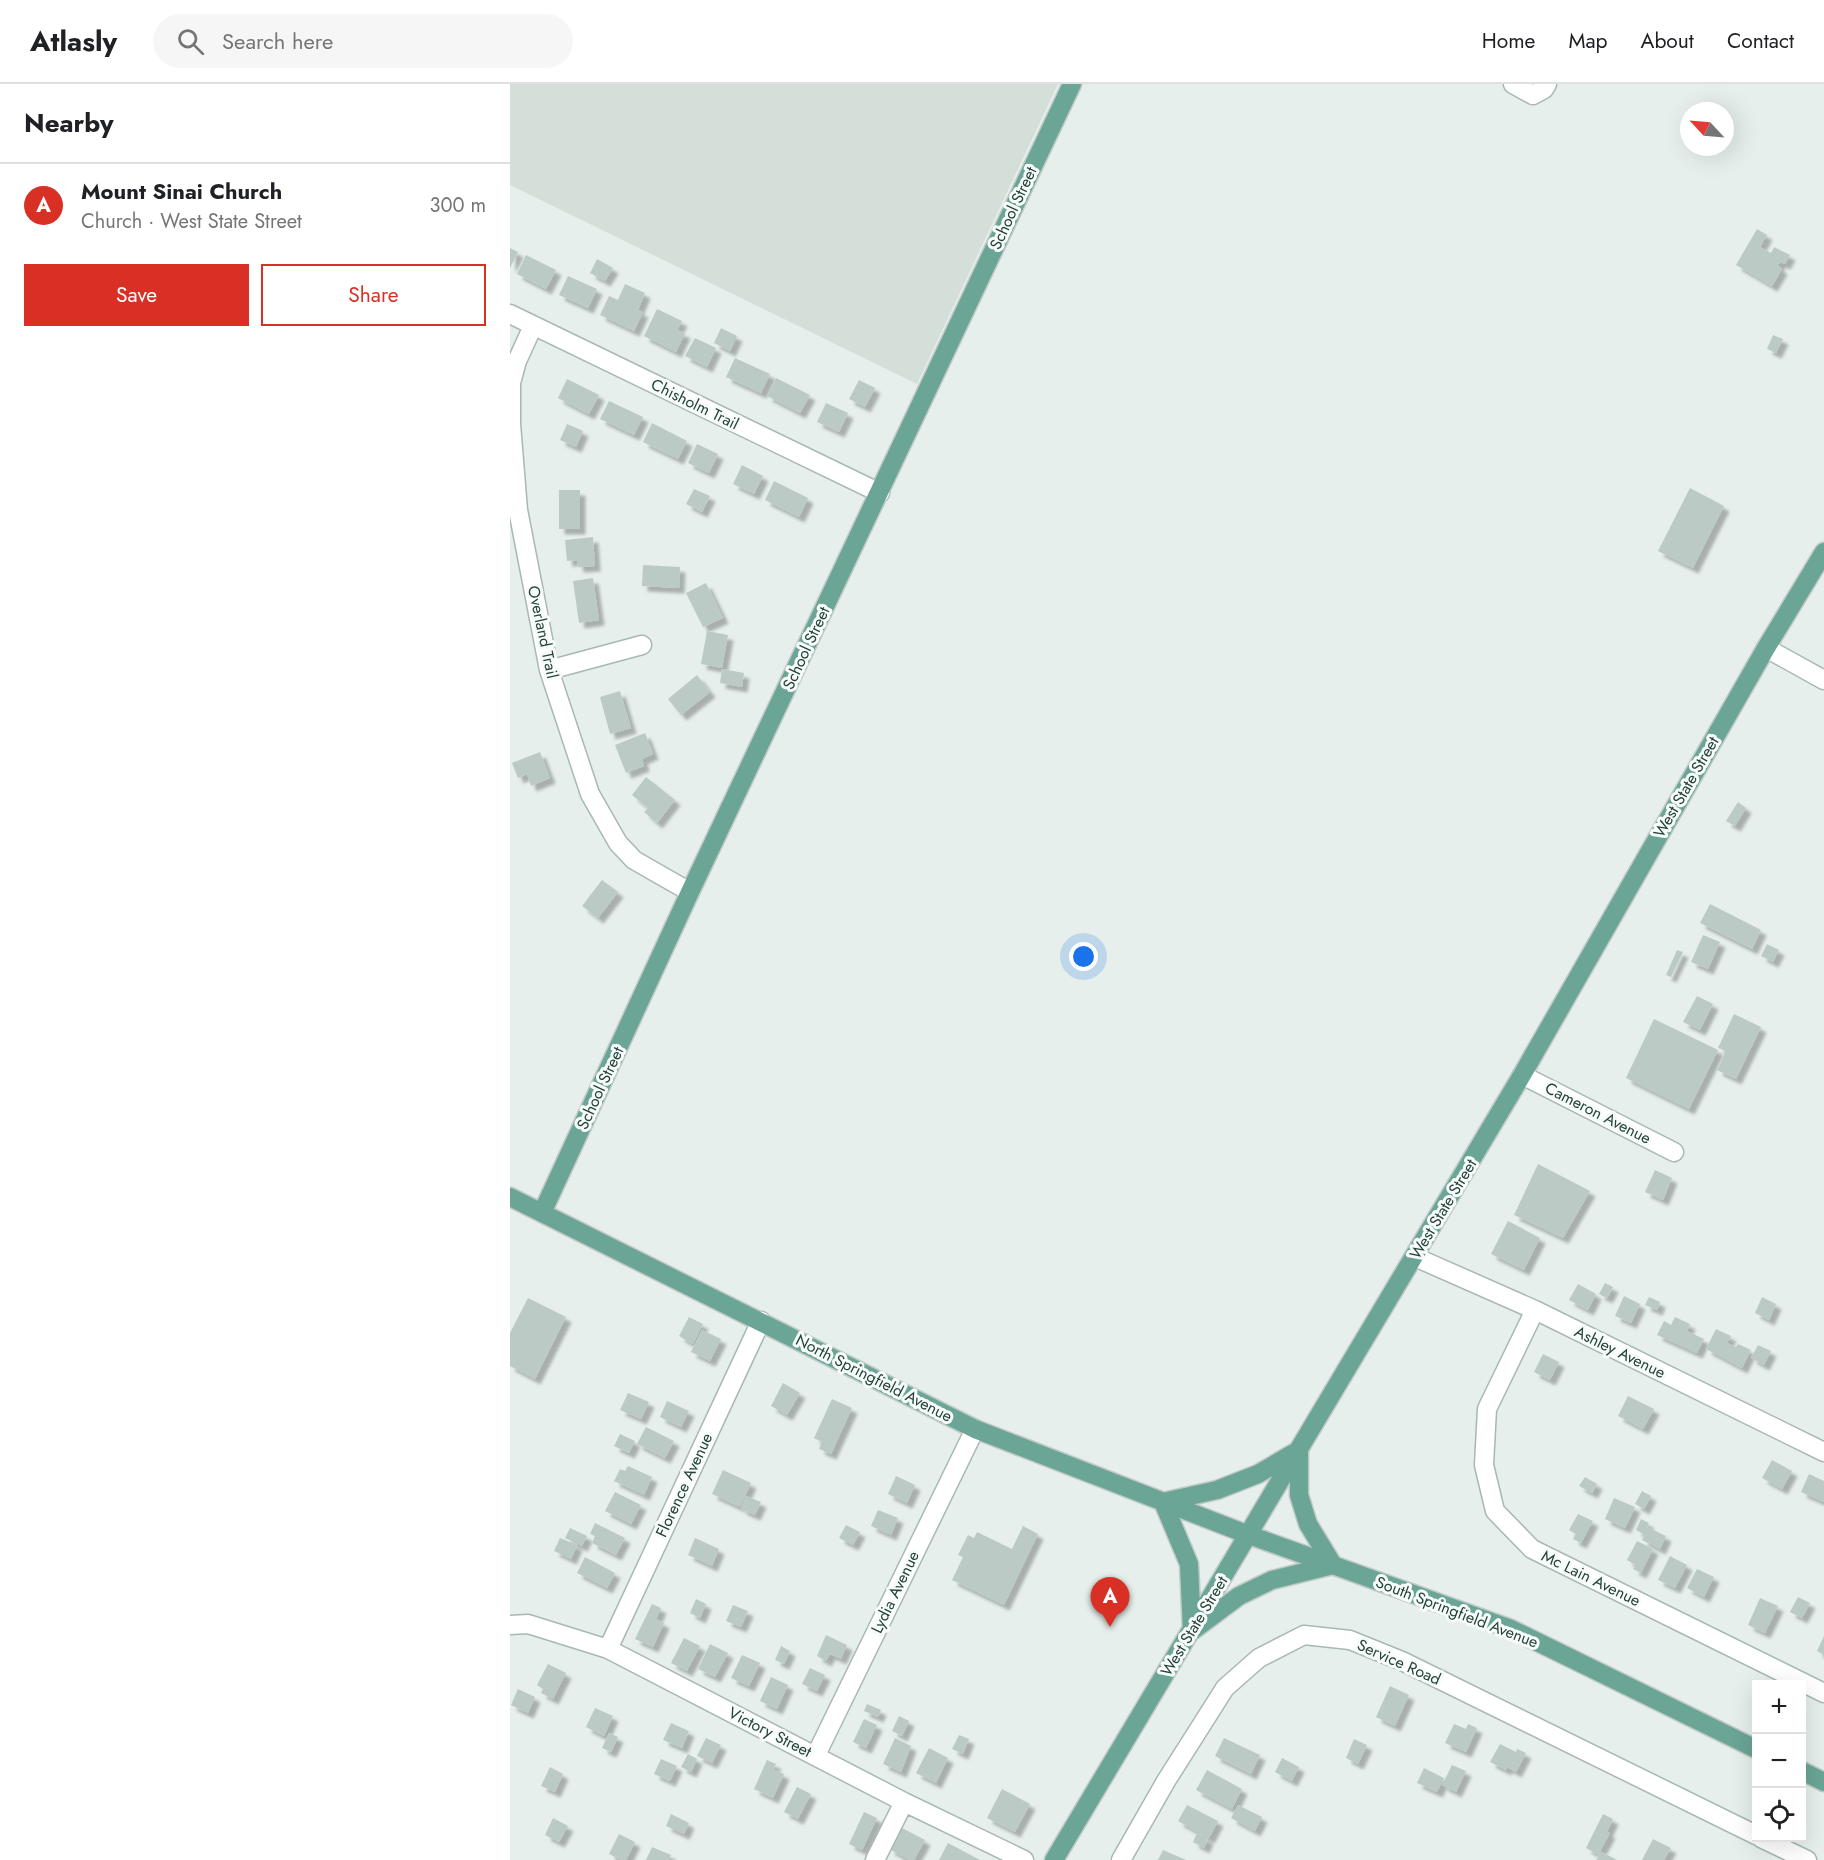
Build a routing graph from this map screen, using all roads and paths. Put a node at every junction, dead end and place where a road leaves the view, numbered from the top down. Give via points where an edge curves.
1 (1072, 84) edge
2 (1513, 84) edge
3 (1547, 84) edge
4 (510, 314) edge
5 (533, 326) junction
6 (880, 493) junction
7 (1824, 552) edge
8 (642, 645) dead end
9 (1766, 648) junction
10 (549, 670) junction
11 (1824, 680) edge
12 (690, 892) junction
13 (1522, 1075) junction
14 (1674, 1152) dead end
15 (510, 1197) edge
16 (542, 1213) junction
17 (1415, 1257) junction
18 (1535, 1310) junction
19 (761, 1321) junction
20 (975, 1429) junction
21 (1299, 1450) junction
22 (1824, 1452) edge
23 (1163, 1502) junction
24 (1249, 1535) junction
25 (1333, 1565) junction
26 (510, 1625) edge
27 (1192, 1631) junction
28 (608, 1649) junction
29 (1824, 1693) edge
30 (1752, 1747) edge
31 (816, 1755) junction
32 (1806, 1773) edge
33 (1824, 1782) edge
34 (904, 1802) junction
35 (1752, 1833) edge
36 (1769, 1842) edge
37 (875, 1860) edge
38 (1024, 1860) edge
39 (1054, 1860) edge
40 (1121, 1860) edge
41 (1807, 1860) edge

1 - 6 main road, School Street
2 - 3 street via 1533,95
4 - 5 street, Chisholm Trail
5 - 6 street, Chisholm Trail
5 - 10 street, Overland Trail via 511,383 511,424 518,510
6 - 12 main road, School Street
7 - 9 main road, West State Street
8 - 10 street
9 - 11 street
9 - 13 main road, West State Street
10 - 12 street, Overland Trail via 590,794 618,843 634,860
12 - 16 main road, School Street
13 - 14 street, Cameron Avenue
13 - 17 main road, West State Street
15 - 16 main road, North Springfield Avenue
16 - 19 main road, North Springfield Avenue
17 - 18 street, Ashley Avenue
17 - 21 main road, West State Street
18 - 22 street, Ashley Avenue
18 - 29 street, Mc Lain Avenue via 1487,1409 1484,1466 1495,1511 1532,1550
19 - 20 main road, North Springfield Avenue
19 - 28 street, Florence Avenue
20 - 23 main road, North Springfield Avenue
20 - 31 street, Lydia Avenue
21 - 23 main road via 1258,1474 1217,1490
21 - 24 main road, West State Street
21 - 25 main road via 1299,1495 1308,1524
23 - 24 main road, North Springfield Avenue
23 - 27 main road via 1189,1564
24 - 25 main road, South Springfield Avenue
24 - 27 main road, West State Street
25 - 27 main road via 1272,1580 1239,1596
25 - 30 main road, South Springfield Avenue via 1511,1629
26 - 28 street, Victory Street via 528,1624
27 - 39 main road, West State Street
28 - 31 street, Victory Street
31 - 34 street, Victory Street
32 - 33 main road
34 - 37 street
34 - 38 street, Victory Street
35 - 40 street, Service Road via 1402,1661 1350,1640 1304,1635 1259,1658 1225,1688
36 - 41 street

